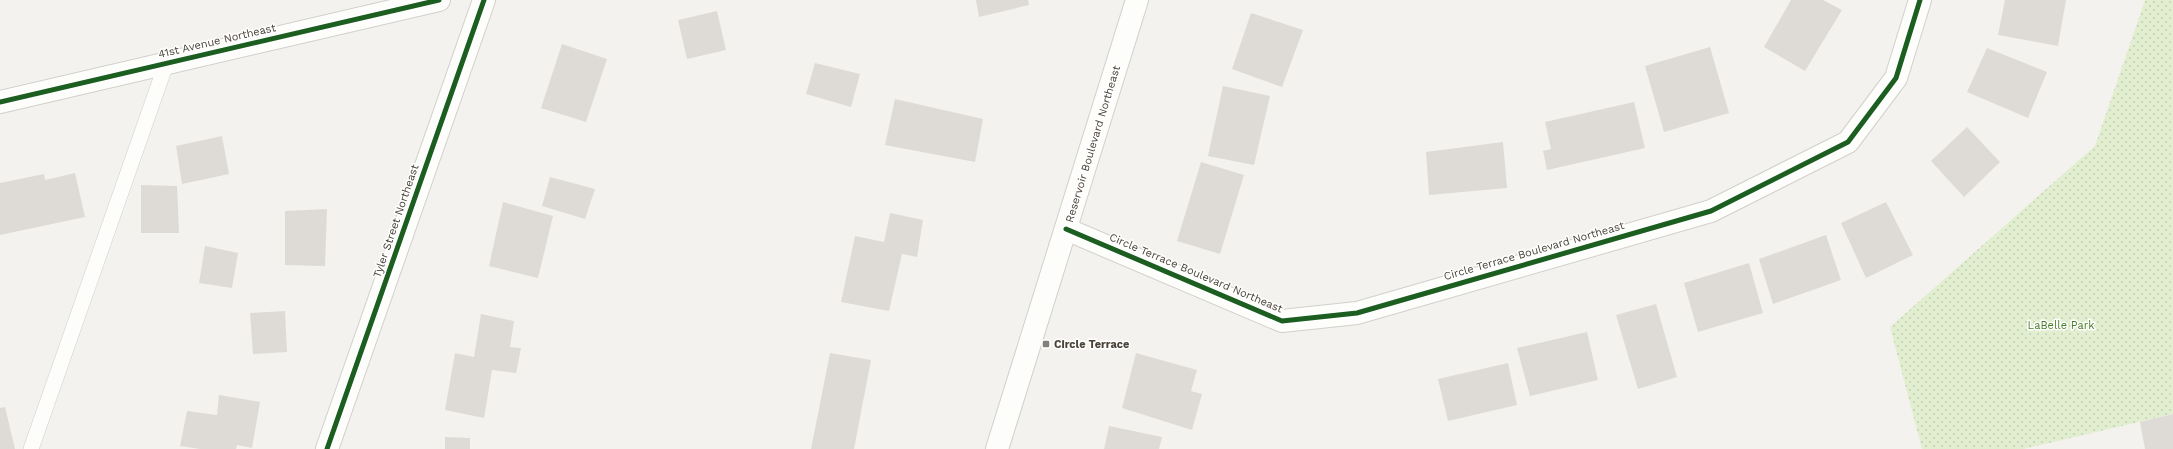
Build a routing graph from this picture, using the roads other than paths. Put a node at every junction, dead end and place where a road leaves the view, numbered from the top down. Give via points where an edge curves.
1 (439, 0) edge
2 (484, 0) edge
3 (1138, 0) edge
4 (1920, 0) edge
5 (166, 64) junction
6 (0, 102) edge
7 (1066, 229) junction
8 (31, 449) edge
9 (327, 449) edge
10 (997, 449) edge

1 - 5 street, 41st Avenue Northeast
2 - 9 street, Tyler Street Northeast
3 - 7 street, Reservoir Boulevard Northeast
4 - 7 street, Circle Terrace Boulevard Northeast via 1896,78 1848,142 1711,211 1357,313 1282,321
5 - 6 street, 41st Avenue Northeast
5 - 8 lane
7 - 10 street, Reservoir Boulevard Northeast

